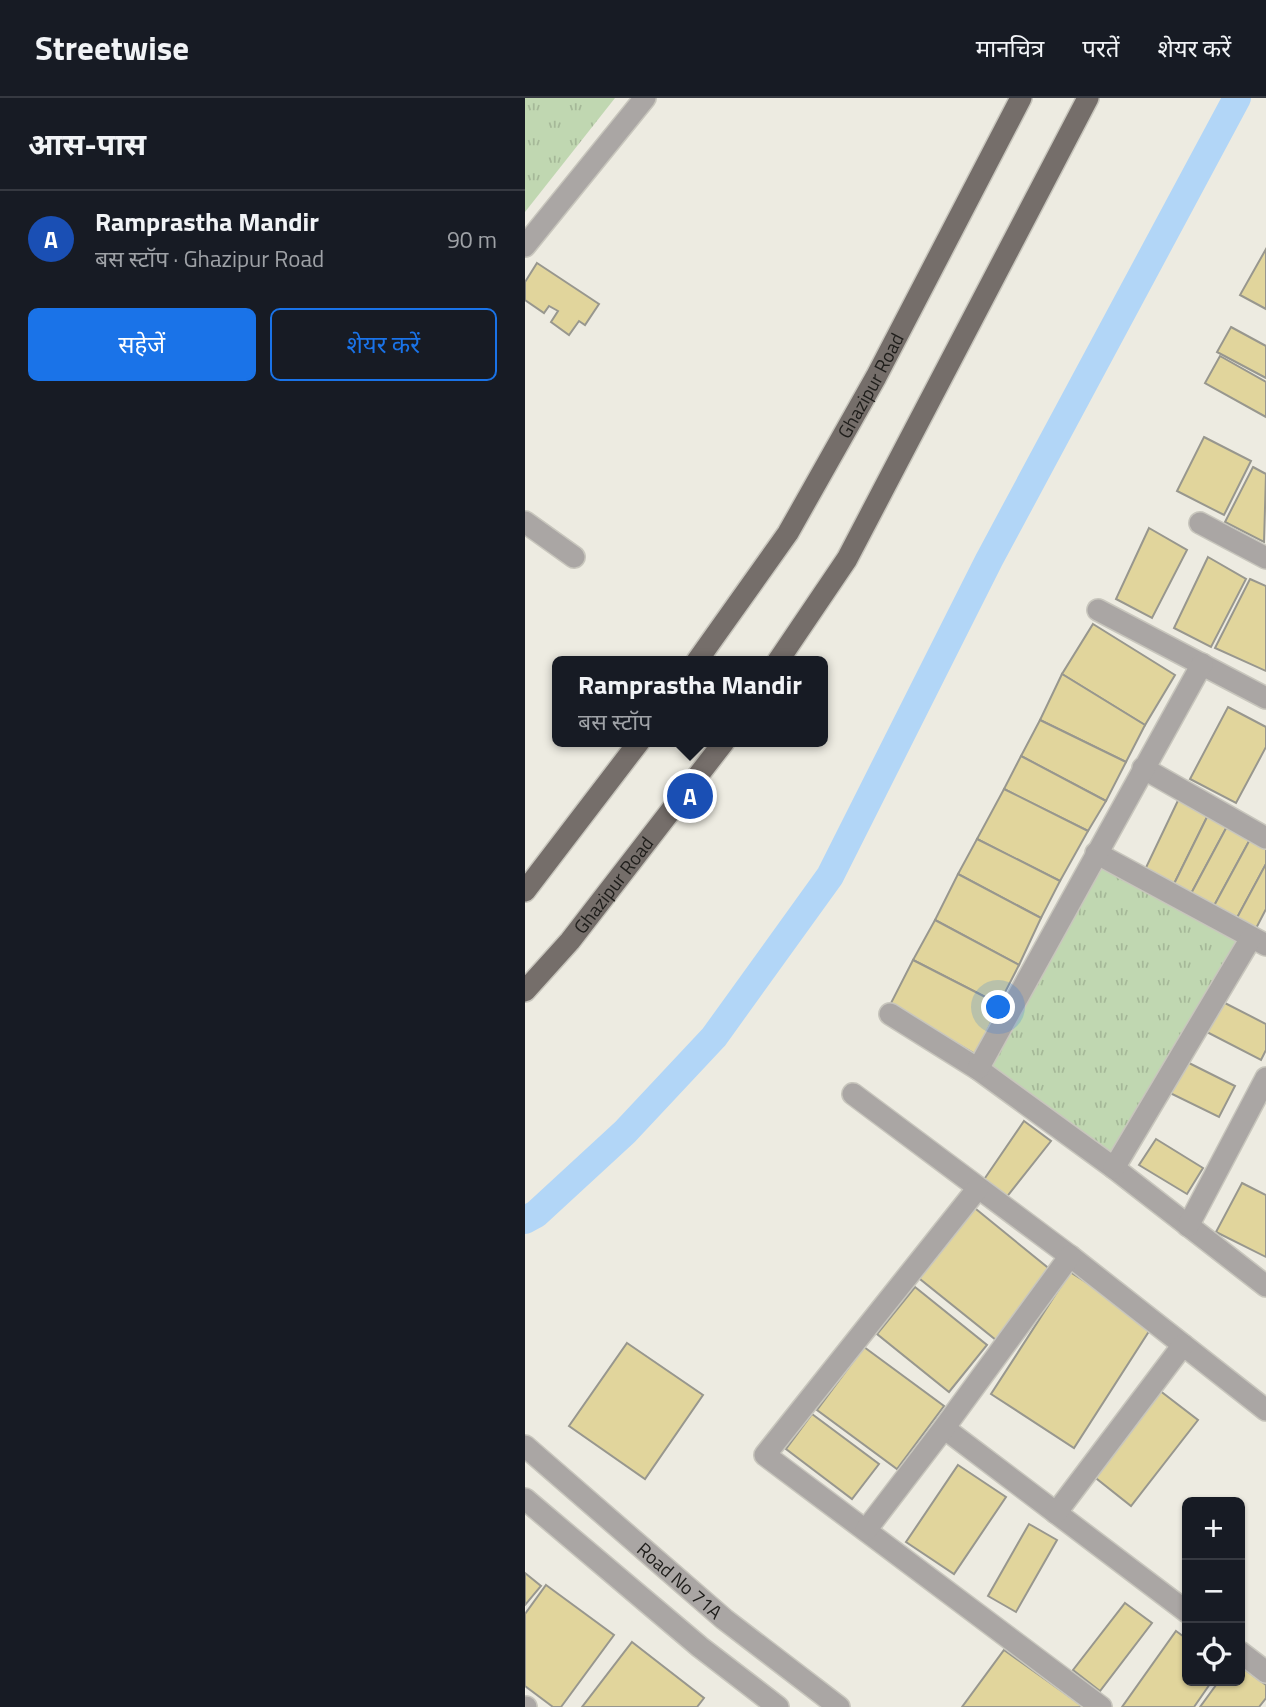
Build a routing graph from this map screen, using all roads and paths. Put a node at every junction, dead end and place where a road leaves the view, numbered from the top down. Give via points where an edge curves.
1 (645, 98) edge
2 (1021, 98) edge
3 (1088, 98) edge
4 (525, 246) edge
5 (525, 522) edge
6 (1200, 523) dead end
7 (574, 557) dead end
8 (1266, 558) edge
9 (1098, 610) dead end
10 (701, 656) edge
11 (781, 656) edge
12 (1202, 664) junction
13 (1266, 698) edge
14 (635, 747) edge
15 (720, 747) edge
16 (1143, 768) junction
17 (1266, 838) edge
18 (1095, 853) junction
19 (525, 891) edge
20 (1258, 942) edge
21 (525, 991) edge
22 (890, 1014) dead end
23 (978, 1069) junction
24 (1266, 1078) edge
25 (853, 1094) dead end
26 (1114, 1168) junction
27 (978, 1188) junction
28 (1188, 1226) junction
29 (1070, 1256) junction
30 (1266, 1286) edge
31 (1184, 1345) junction
32 (1266, 1410) edge
33 (944, 1428) junction
34 (525, 1446) edge
35 (527, 1505) edge
36 (1056, 1513) junction
37 (866, 1530) junction
38 (1182, 1608) edge
39 (1245, 1655) edge
40 (1265, 1669) edge
41 (778, 1707) edge
42 (839, 1707) edge
43 (1101, 1707) edge

1 - 4 street
2 - 10 main road, Ghazipur Road via 876,377 788,533
3 - 11 main road via 847,559
5 - 7 street
6 - 8 street
9 - 12 street
12 - 13 street
12 - 16 street
14 - 19 main road
15 - 21 main road, Ghazipur Road via 570,941
16 - 17 street
16 - 18 street
18 - 20 street
18 - 23 street
20 - 26 street
22 - 23 street
23 - 26 street
24 - 28 street
25 - 27 street
26 - 28 street
27 - 29 street
27 - 37 street via 765,1455
28 - 30 street
29 - 31 street
29 - 33 street
31 - 32 street
31 - 36 street
33 - 36 street
33 - 37 street
34 - 42 street, Road No 71A via 724,1619
35 - 41 street, Road No 71A
36 - 38 street
37 - 43 street
39 - 40 street

